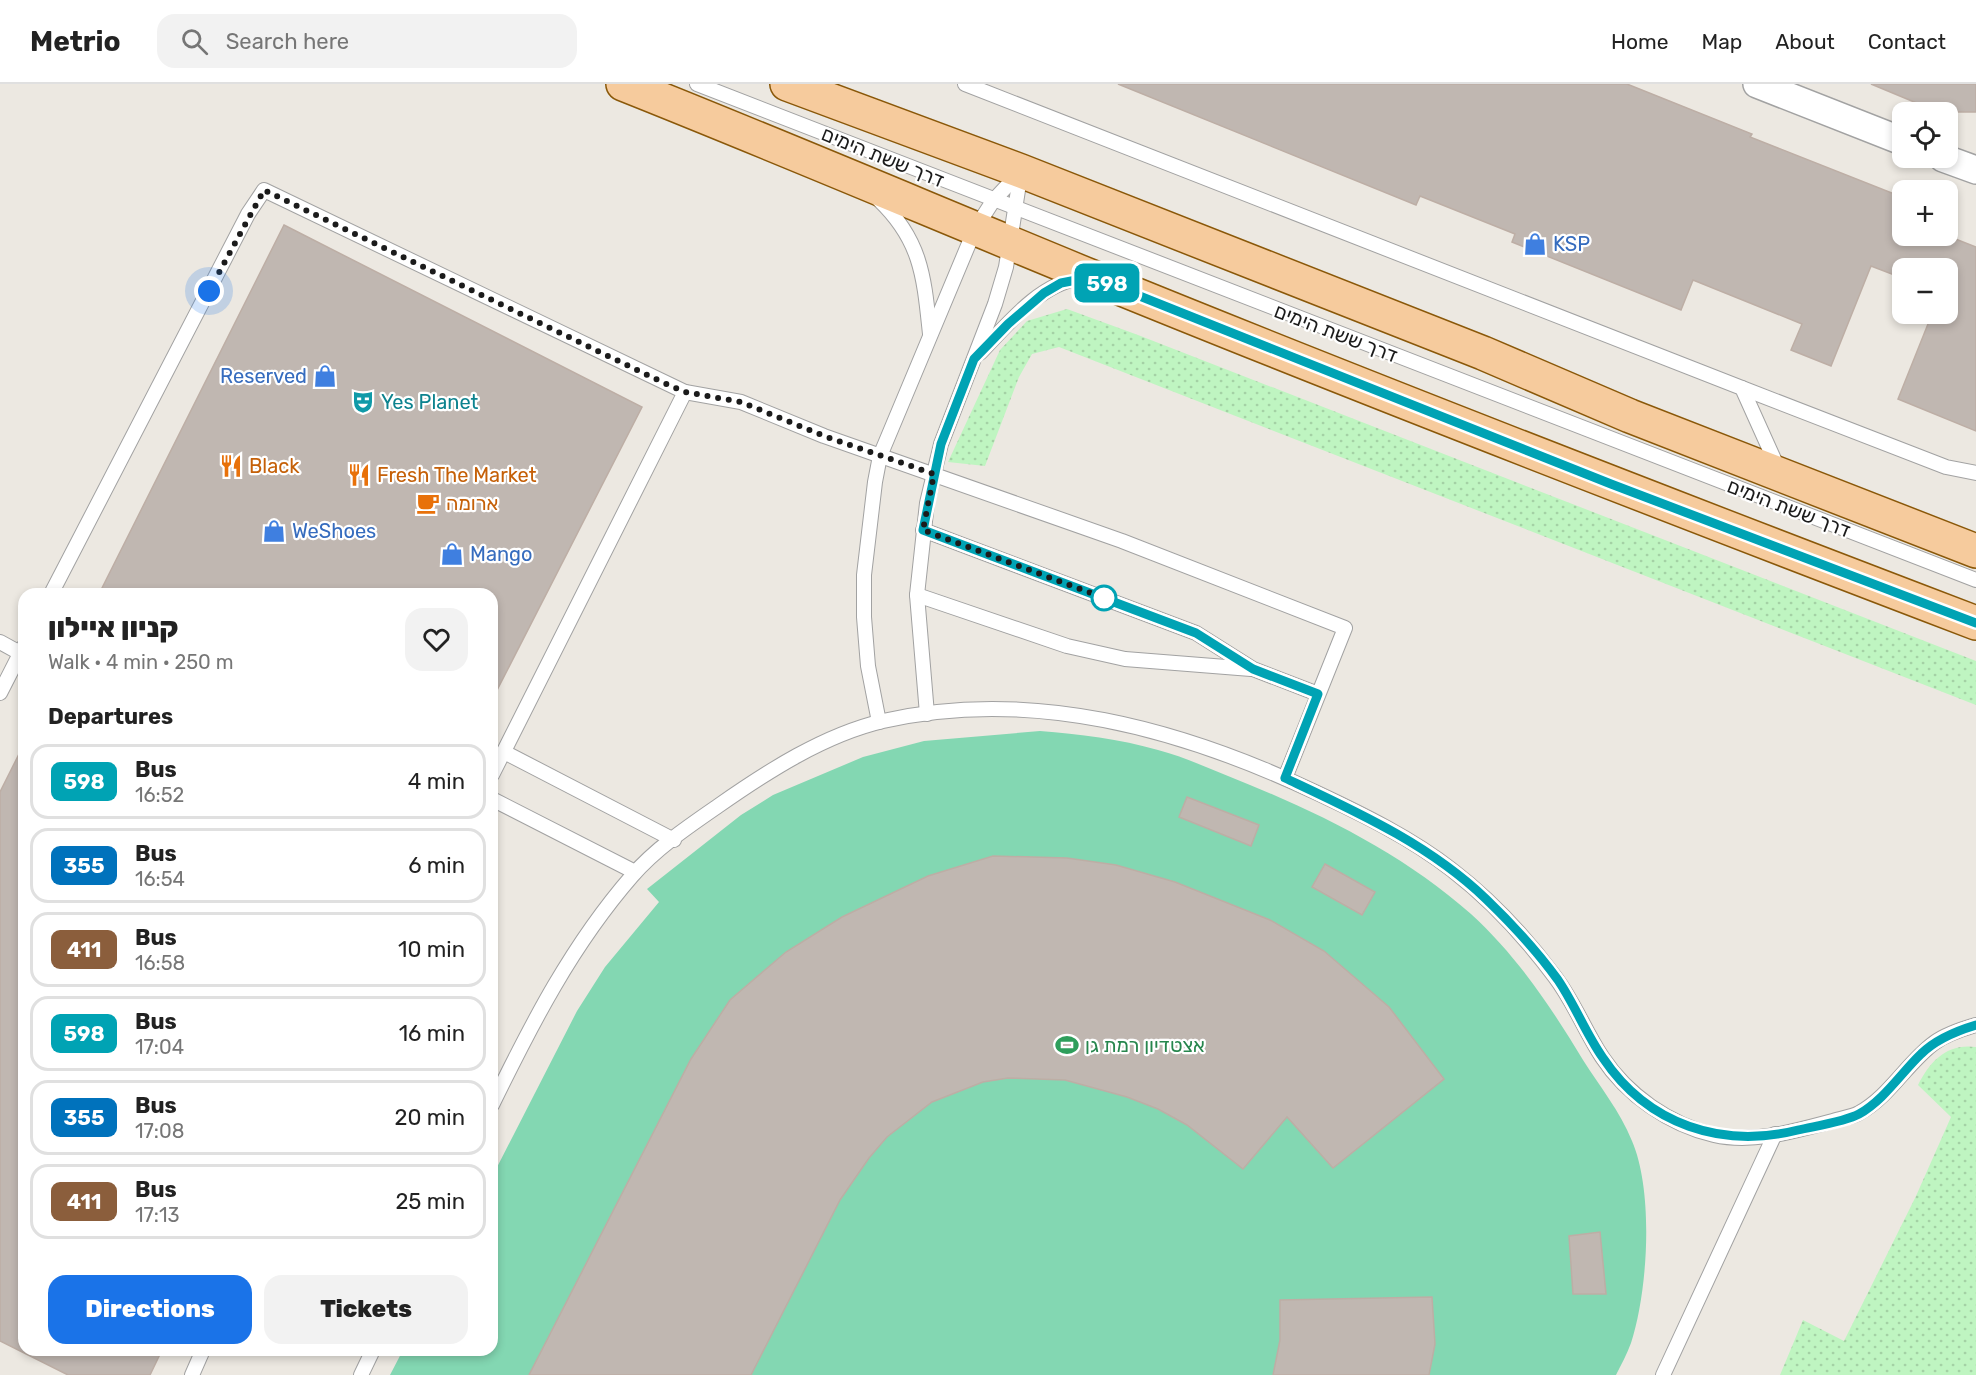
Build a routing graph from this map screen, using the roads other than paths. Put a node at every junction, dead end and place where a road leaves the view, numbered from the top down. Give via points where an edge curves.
1 (623, 84) edge
2 (697, 84) edge
3 (787, 84) edge
4 (964, 84) edge
5 (1757, 84) edge
6 (1892, 137) edge
7 (1958, 163) edge
8 (1976, 170) edge
9 (1021, 171) junction
10 (853, 176) junction
11 (993, 201) junction
12 (1016, 209) junction
13 (975, 229) junction
14 (1011, 244) junction
15 (1092, 277) junction
16 (930, 338) junction
17 (974, 359) junction
18 (1742, 388) junction
19 (685, 392) junction
20 (880, 456) junction
21 (1976, 473) edge
22 (934, 474) junction
23 (1781, 476) junction
24 (923, 530) junction
25 (1976, 551) edge
26 (1976, 580) edge
27 (54, 588) edge
28 (917, 595) junction
29 (1976, 623) edge
30 (0, 642) edge
31 (18, 649) edge
32 (18, 658) edge
33 (1253, 669) junction
34 (0, 693) edge
35 (1318, 694) junction
36 (927, 714) junction
37 (879, 722) junction
38 (504, 752) junction
39 (498, 764) edge
40 (1285, 778) junction
41 (498, 802) edge
42 (674, 840) junction
43 (635, 872) junction
44 (1971, 1029) edge
45 (498, 1093) edge
46 (1775, 1134) junction
47 (200, 1356) edge
48 (370, 1356) edge
49 (192, 1375) edge
50 (361, 1375) edge
51 (1663, 1375) edge

1 - 10 main road, דרך ששת הימים
2 - 11 lane, דרך ששת הימים
3 - 9 main road, דרך ששת הימים
4 - 18 lane
5 - 6 street
7 - 8 street
9 - 11 lane
9 - 12 lane
9 - 23 main road, דרך ששת הימים via 1483,353
10 - 13 main road, דרך ששת הימים
10 - 16 lane via 894,214 913,241 924,276
11 - 12 lane, דרך ששת הימים
11 - 13 lane
12 - 14 lane
12 - 26 lane, דרך ששת הימים
13 - 14 main road, דרך ששת הימים
13 - 16 lane
14 - 15 main road, דרך ששת הימים
14 - 17 lane via 995,304
15 - 17 lane via 1061,283 1044,293
15 - 29 main road, דרך ששת הימים via 1611,484
16 - 20 lane
17 - 22 lane via 941,444
18 - 21 lane via 1946,467
18 - 23 lane
19 - 20 lane via 741,402
19 - 27 lane via 264,190
19 - 38 lane
20 - 22 lane
20 - 37 lane via 864,575 868,666
22 - 24 lane
22 - 35 lane via 1122,541 1345,628
23 - 25 main road, דרך ששת הימים
24 - 28 lane
24 - 33 lane via 1196,633
28 - 33 lane via 1067,646 1125,659
28 - 36 lane
30 - 31 lane
32 - 34 lane
33 - 35 lane
35 - 40 lane
36 - 37 lane
36 - 40 lane via 1071,713 1185,739
37 - 42 lane via 794,758 749,784
38 - 39 lane
38 - 42 lane
40 - 46 lane via 1394,832 1451,869 1485,898 1558,980 1603,1058 1654,1109 1685,1126 1718,1136
41 - 43 lane
42 - 43 lane
43 - 45 lane via 594,921 556,978
44 - 46 lane via 1929,1047 1858,1114
46 - 51 lane
47 - 49 lane
48 - 50 lane

